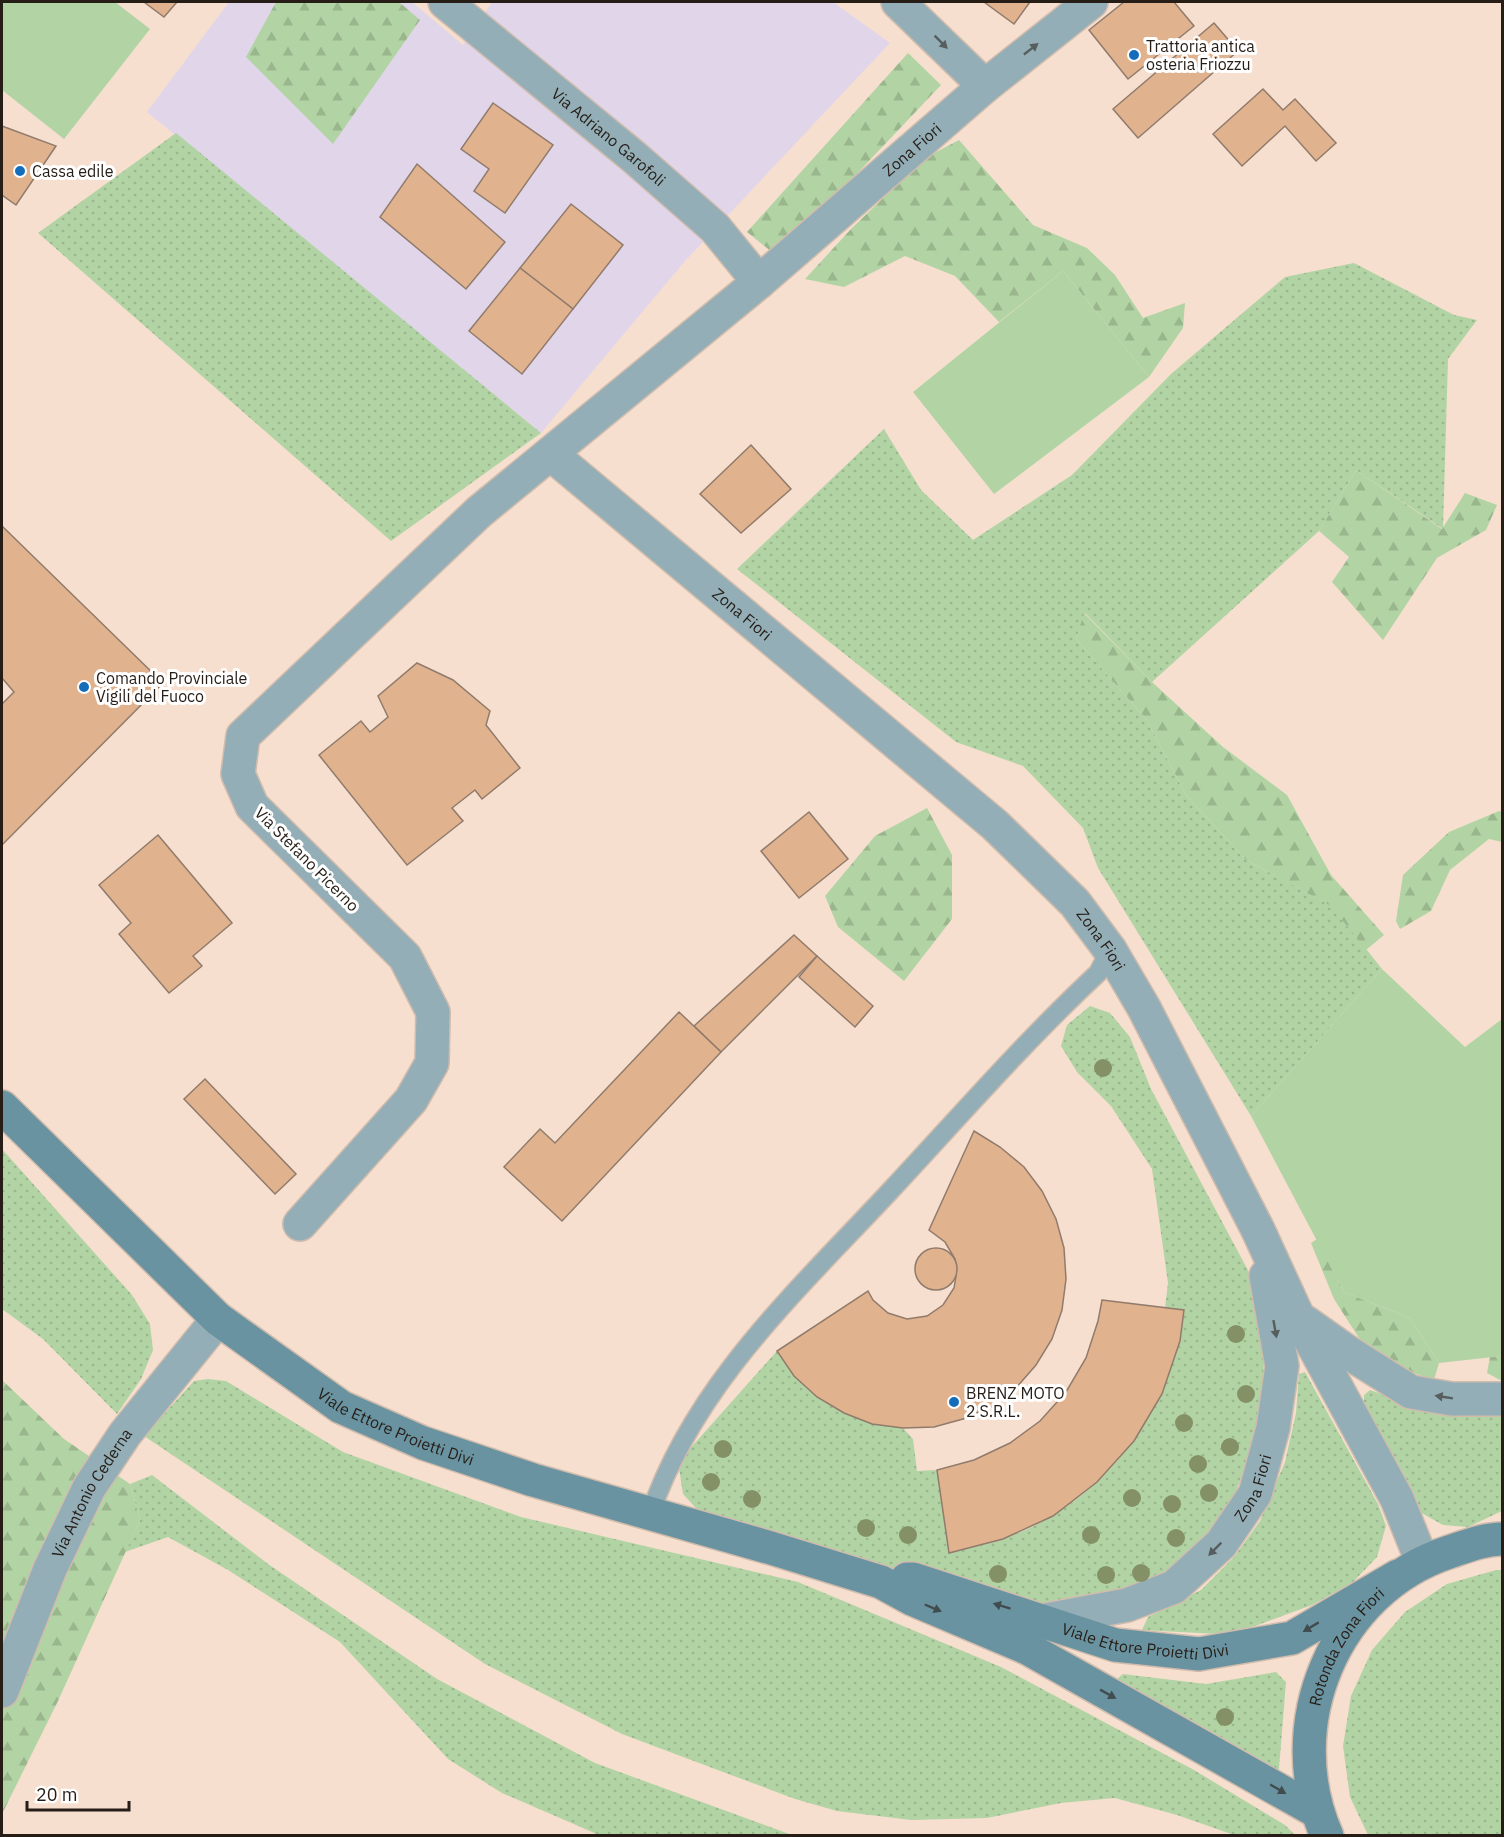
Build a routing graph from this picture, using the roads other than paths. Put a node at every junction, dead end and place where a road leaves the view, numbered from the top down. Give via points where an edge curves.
1 (445, 2) edge
2 (898, 2) edge
3 (1091, 2) edge
4 (985, 86) junction
5 (759, 282) junction
6 (552, 455) junction
7 (1110, 950) junction
8 (2, 1107) edge
9 (300, 1224) dead end
10 (1258, 1230) junction
11 (1298, 1317) junction
12 (218, 1319) junction
13 (1503, 1399) edge
14 (650, 1515) junction
15 (1503, 1539) edge
16 (1410, 1568) junction
17 (881, 1582) junction
18 (1046, 1620) junction
19 (2, 1691) edge
20 (1321, 1823) edge

1 - 5 street, Via Adriano Garofoli via 715,228
2 -> 4 street
4 -> 3 street, Zona Fiori
4 - 5 street, Zona Fiori
5 - 6 street, Zona Fiori
6 - 7 street, Zona Fiori via 995,825 1074,903
6 - 9 street, Via Stefano Picerno via 479,512 243,736 238,774 252,806 405,957 433,1012 432,1063 411,1100
7 - 10 street, Zona Fiori
7 - 14 lane via 1098,973 975,1099 736,1359 689,1430
8 - 12 main road, Viale Ettore Proietti Divi
10 - 11 street, Zona Fiori
10 -> 18 street, Zona Fiori via 1282,1366 1273,1428 1255,1494 1221,1544 1174,1587 1127,1605
13 -> 11 street, Zona Fiori via 1452,1399 1411,1392
11 - 16 street, Zona Fiori via 1397,1499
12 - 14 main road, Viale Ettore Proietti Divi via 341,1407 423,1443
12 - 19 street, Via Antonio Cederna via 125,1434 89,1488 50,1569
14 - 17 main road, Viale Ettore Proietti Divi
15 - 16 main road, Rotonda Zona Fiori via 1489,1539
16 -> 18 main road, Viale Ettore Proietti Divi via 1292,1638 1199,1654 1115,1645
16 - 20 main road, Rotonda Zona Fiori via 1350,1622 1319,1680 1307,1745
18 -> 17 main road, Viale Ettore Proietti Divi via 913,1579
17 -> 20 main road, Viale Ettore Proietti Divi via 1027,1648

